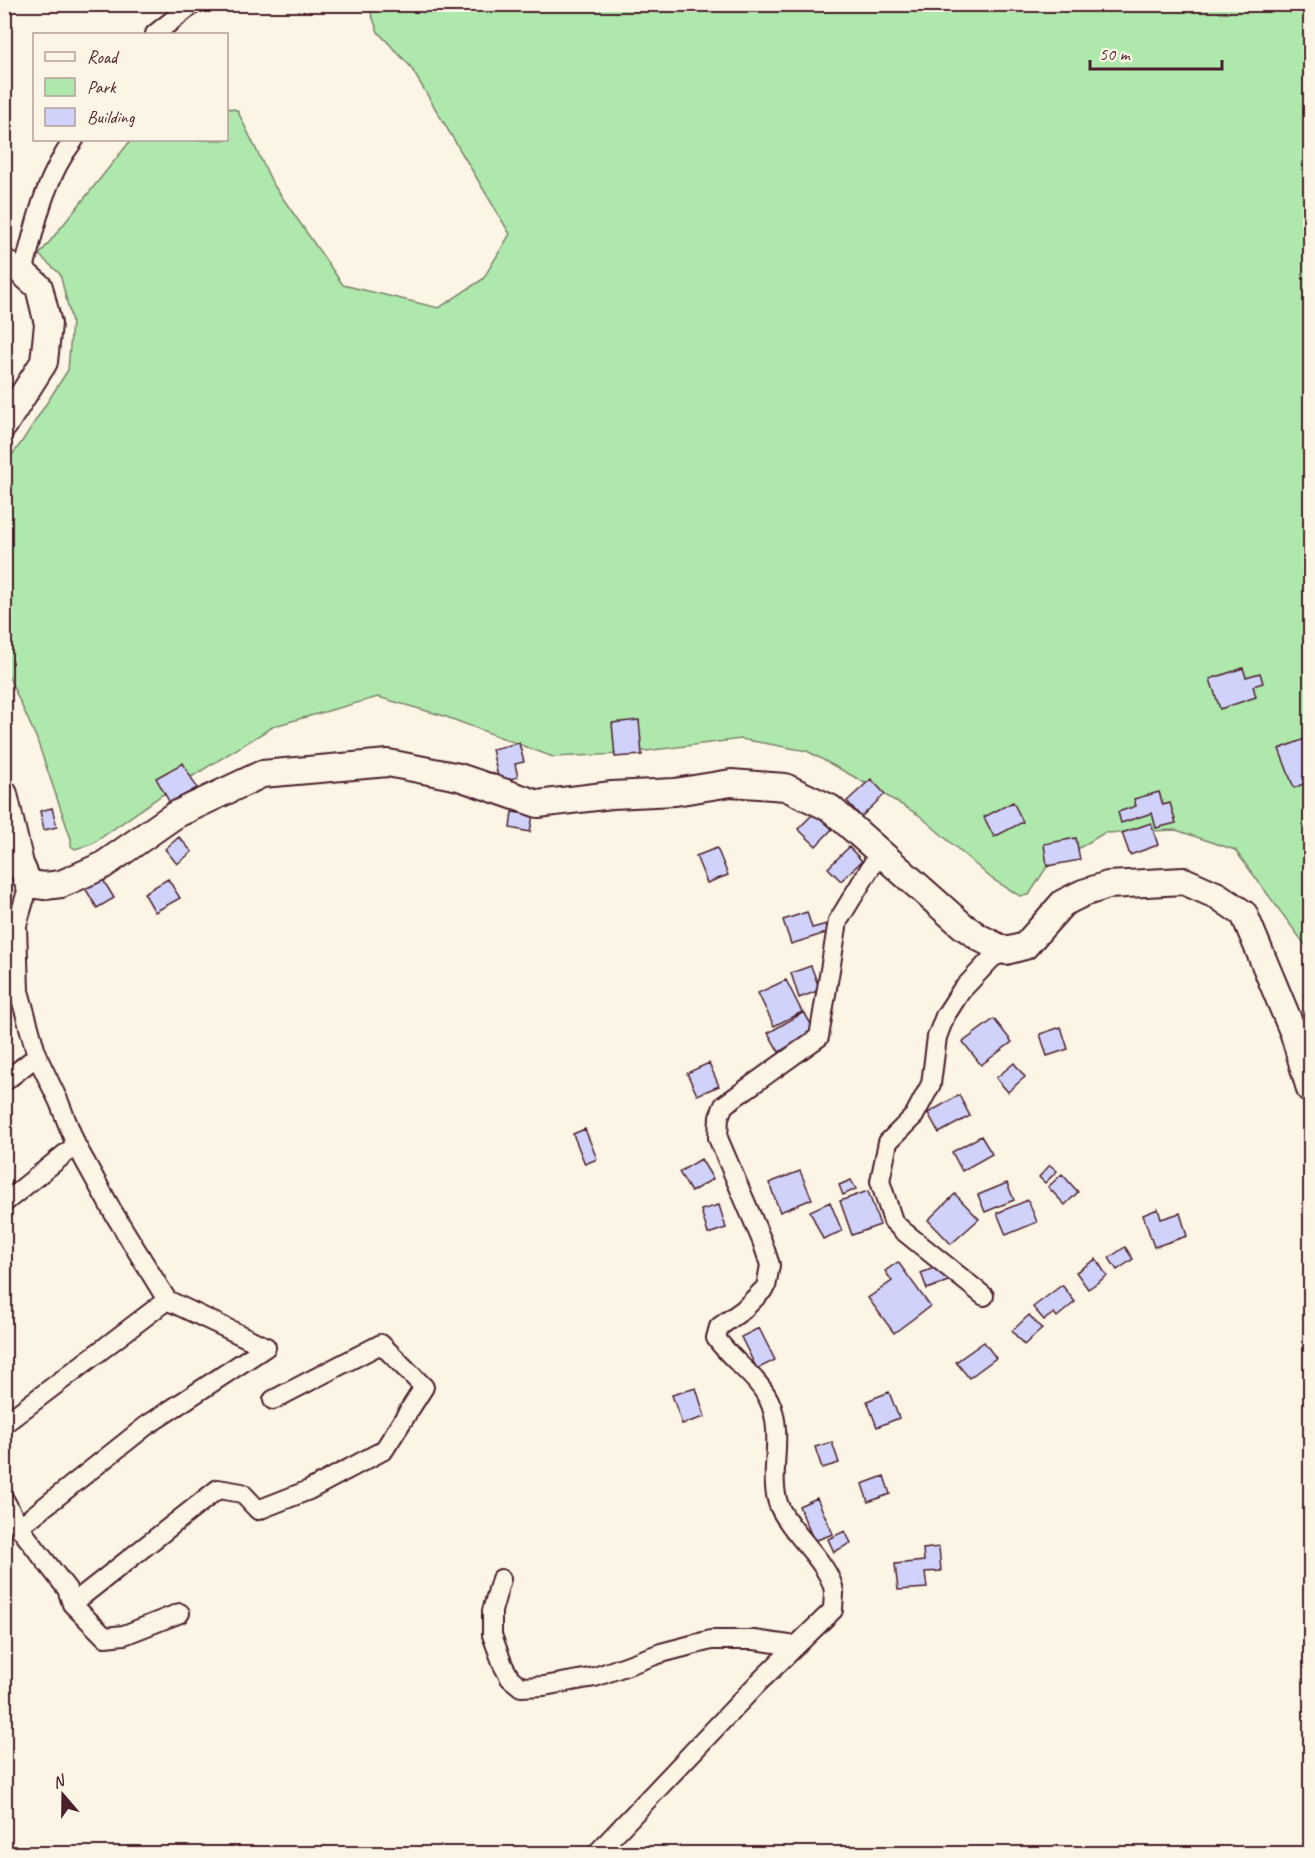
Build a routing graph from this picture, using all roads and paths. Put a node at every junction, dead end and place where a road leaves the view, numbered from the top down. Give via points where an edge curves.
1 (193, 4) edge
2 (156, 33) edge
3 (73, 141) edge
4 (14, 265) edge
5 (4, 425) edge
6 (4, 794) edge
7 (880, 852) junction
8 (29, 884) junction
9 (1006, 951) junction
10 (12, 994) edge
11 (37, 1056) junction
12 (4, 1082) edge
13 (1311, 1089) edge
14 (76, 1145) junction
15 (4, 1203) edge
16 (984, 1296) dead end
17 (167, 1300) junction
18 (273, 1400) dead end
19 (4, 1424) edge
20 (4, 1499) edge
21 (20, 1527) junction
22 (501, 1579) dead end
23 (72, 1604) junction
24 (180, 1613) dead end
25 (796, 1646) junction
26 (596, 1854) edge

1 - 2 street
3 - 4 street via 64,151
4 - 5 street via 39,287 48,324 44,362
6 - 8 street via 20,864
7 - 8 street via 830,808 784,787 731,783 538,804 459,777 388,763 262,774 175,815 102,866 62,884
7 - 9 street via 963,926
7 - 25 street via 838,921 819,1037 724,1105 719,1117 718,1138 770,1265 766,1287 719,1327 716,1338 768,1398 777,1420 775,1490 780,1508 826,1573 834,1591 833,1610
8 - 10 street via 17,925
9 - 13 street via 1025,946 1063,903 1108,885 1184,881 1218,896 1244,914 1294,1034
9 - 16 street via 992,958 945,1016 937,1037 931,1084 914,1116 888,1142 880,1181 893,1221
10 - 11 street
11 - 12 street
11 - 14 street
14 - 15 street
14 - 17 street
17 - 19 street
17 - 21 street via 266,1347 146,1426
18 - 23 street via 381,1344 424,1386 384,1450 309,1490 258,1510 242,1493 218,1489
20 - 21 street
21 - 23 street via 67,1589
22 - 25 street via 492,1611 492,1635 510,1678 521,1687 595,1677 711,1640 754,1640
23 - 24 street via 105,1637 124,1635
25 - 26 street

